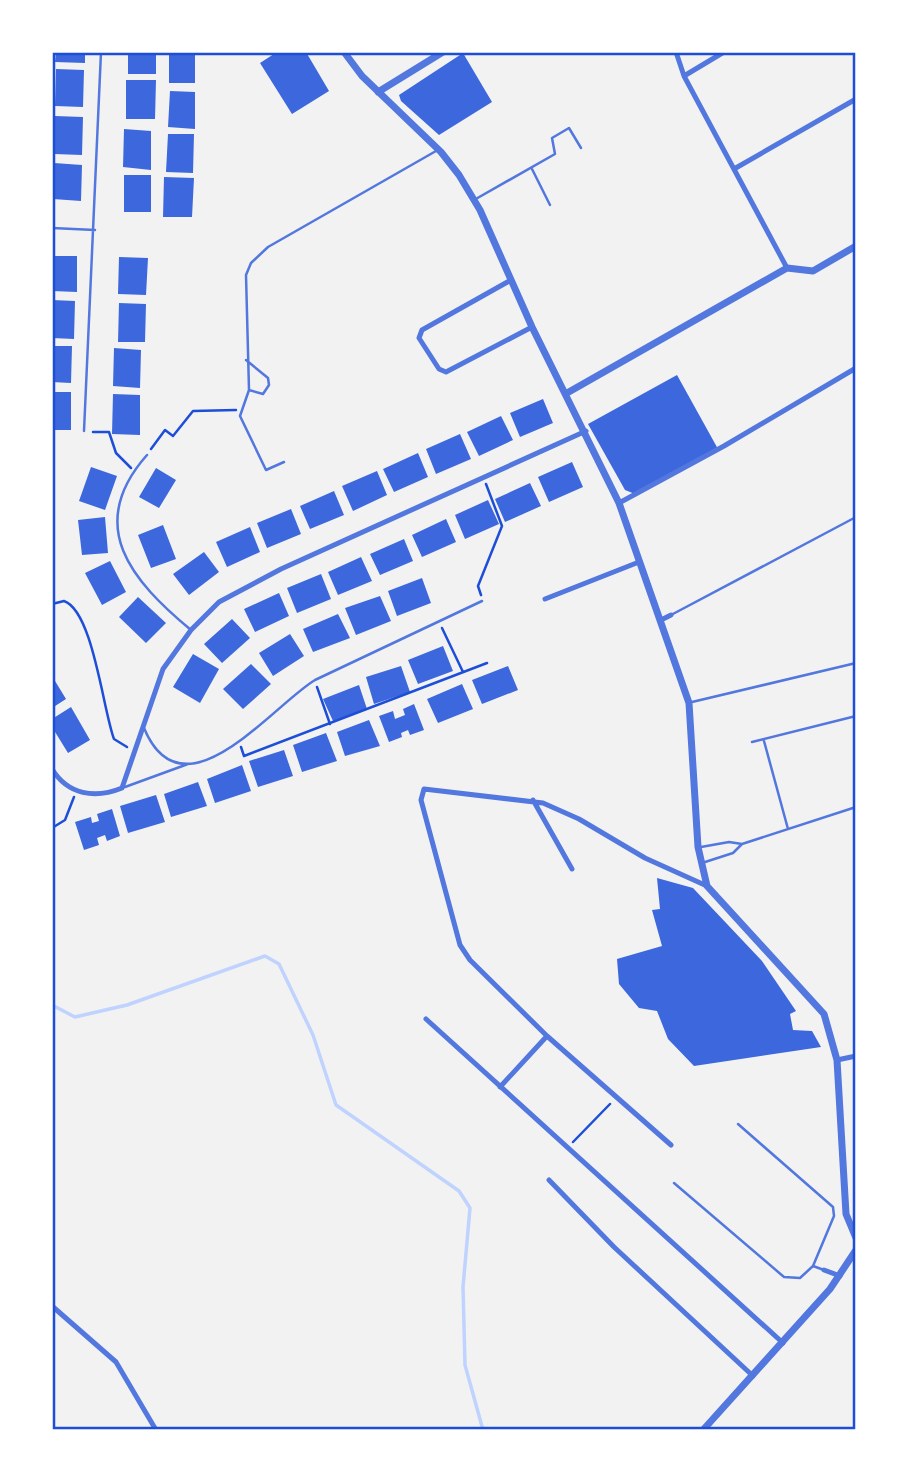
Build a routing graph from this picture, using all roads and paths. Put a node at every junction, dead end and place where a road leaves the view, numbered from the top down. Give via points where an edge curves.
1 (101, 52) edge
2 (344, 52) edge
3 (443, 52) edge
4 (676, 52) edge
5 (724, 52) edge
6 (684, 76) junction
7 (378, 92) junction
8 (856, 99) edge
9 (581, 148) dead end
10 (439, 149) junction
11 (531, 169) junction
12 (734, 169) junction
13 (474, 200) junction
14 (550, 205) dead end
15 (52, 228) edge
16 (95, 230) junction
17 (856, 246) edge
18 (787, 268) junction
19 (511, 280) junction
20 (532, 327) junction
21 (246, 360) junction
22 (856, 368) edge
23 (249, 390) junction
24 (567, 393) junction
25 (230, 411) dead end
26 (84, 431) joint
27 (586, 431) junction
28 (147, 454) joint
29 (284, 462) dead end
30 (133, 470) junction
31 (483, 478) junction
32 (620, 503) junction
33 (856, 517) edge
34 (639, 562) junction
35 (545, 599) dead end
36 (482, 601) joint
37 (52, 604) edge
38 (671, 615) joint
39 (661, 620) junction
40 (439, 622) junction
41 (191, 630) junction
42 (487, 663) dead end
43 (856, 663) edge
44 (463, 672) junction
45 (315, 680) junction
46 (689, 703) junction
47 (856, 716) edge
48 (330, 724) junction
49 (143, 725) junction
50 (764, 739) junction
51 (752, 743) dead end
52 (240, 744) junction
53 (136, 752) junction
54 (188, 764) junction
55 (52, 769) edge
56 (122, 788) junction
57 (78, 791) junction
58 (533, 800) junction
59 (856, 807) edge
60 (52, 828) edge
61 (788, 829) junction
62 (742, 844) junction
63 (698, 847) junction
64 (700, 864) junction
65 (572, 869) dead end
66 (707, 886) junction
67 (426, 1019) dead end
68 (547, 1036) junction
69 (856, 1056) edge
70 (837, 1059) junction
71 (500, 1087) junction
72 (618, 1097) junction
73 (738, 1124) dead end
74 (671, 1145) dead end
75 (567, 1148) junction
76 (549, 1180) dead end
77 (674, 1183) dead end
78 (856, 1238) edge
79 (856, 1251) edge
80 (813, 1266) junction
81 (824, 1270) joint
82 (840, 1276) junction
83 (52, 1306) edge
84 (783, 1343) junction
85 (753, 1376) junction
86 (156, 1430) edge
87 (703, 1430) edge

1 - 16 lane
2 - 7 street
3 - 7 street
4 - 6 street
5 - 6 street
6 - 12 street
7 - 10 street
8 - 12 street
9 - 11 lane via 569,128 564,129 552,138 555,154
10 - 13 street
10 - 21 lane via 258,254 246,275
11 - 13 lane
11 - 14 lane
12 - 18 street
13 - 19 street
15 - 16 lane
16 - 26 lane
17 - 18 street via 813,271
18 - 24 street
19 - 20 street
19 - 20 street via 419,333 439,369 446,372
20 - 24 street
21 - 23 lane
21 - 23 lane via 269,381 263,394
22 - 32 street
23 - 29 lane via 240,416 244,428 266,470
24 - 27 street
25 - 28 path via 193,411 173,436 164,430
26 - 30 path via 109,432 116,453
27 - 31 street
27 - 32 street
28 - 30 lane
30 - 41 lane via 119,504 125,558 145,589
31 - 36 path via 502,526 478,586
31 - 41 street via 261,579 219,602
32 - 34 street
33 - 38 lane
34 - 35 street
34 - 39 street
36 - 40 lane
37 - 53 path via 64,601 75,608 94,648 101,697 114,739
38 - 39 street
39 - 46 street
40 - 44 path
40 - 45 lane
41 - 49 street via 163,669
42 - 44 path
43 - 46 lane
44 - 48 path
45 - 48 path
45 - 52 lane
46 - 63 street
47 - 50 lane
48 - 52 path via 244,756
49 - 53 street
49 - 54 lane via 156,750
50 - 51 lane
50 - 61 lane
52 - 54 lane
53 - 56 street
54 - 56 lane
55 - 57 street
56 - 57 street via 101,794
57 - 60 path via 65,820
58 - 65 street
58 - 66 street via 579,818 645,858
58 - 68 street via 434,788 422,791 421,800 460,945
59 - 61 lane
61 - 62 lane
62 - 63 lane
62 - 64 lane via 733,853
63 - 64 street
64 - 66 street
66 - 70 street via 824,1014
67 - 71 street
68 - 71 street
68 - 72 street
69 - 70 street
70 - 78 street via 846,1214
71 - 75 street
72 - 74 street
72 - 75 path
73 - 80 lane via 833,1207 834,1216
75 - 84 street
76 - 85 street
77 - 80 lane via 784,1277 800,1278
79 - 82 street
80 - 81 lane
81 - 82 street
82 - 84 street
83 - 86 street via 116,1362
84 - 85 street
85 - 87 street

